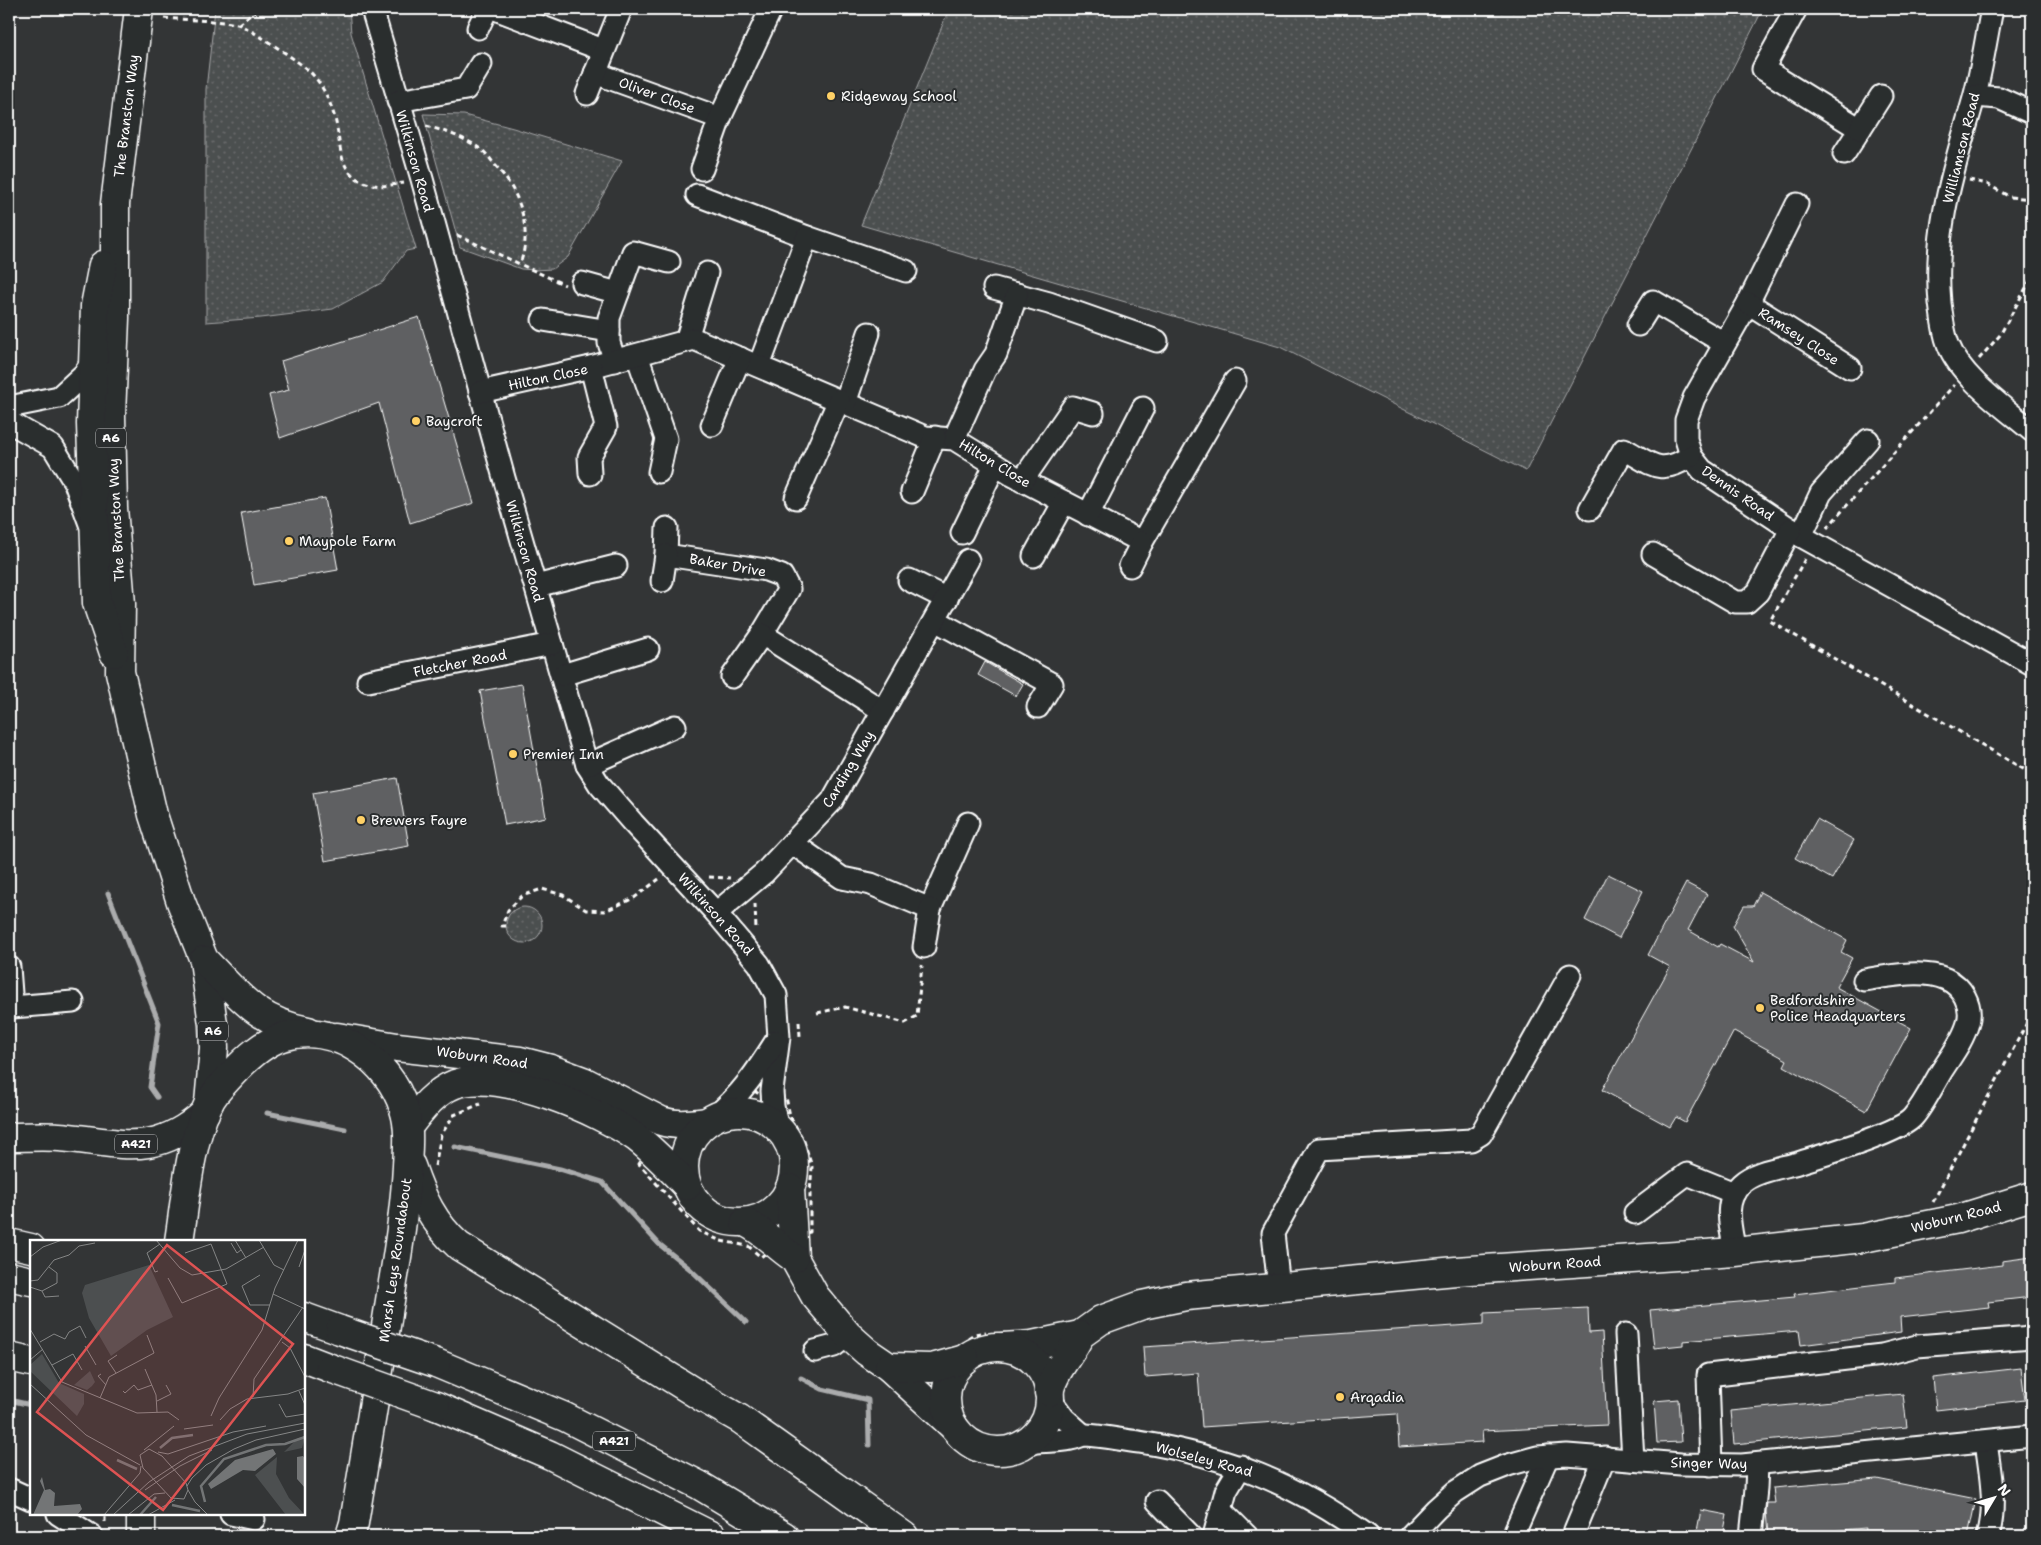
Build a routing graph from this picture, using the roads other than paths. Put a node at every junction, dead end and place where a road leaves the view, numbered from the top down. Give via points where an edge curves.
1 (126, 9) edge
2 (372, 9) edge
3 (487, 9) edge
4 (495, 9) edge
5 (621, 9) edge
6 (771, 9) edge
7 (1796, 9) edge
8 (1992, 9) edge
9 (478, 28) dead end
10 (603, 50) junction
11 (481, 64) dead end
12 (595, 73) junction
13 (587, 94) dead end
14 (1881, 96) dead end
15 (1975, 96) junction
16 (401, 111) junction
17 (2032, 113) edge
18 (720, 118) junction
19 (1860, 128) junction
20 (1844, 154) dead end
21 (702, 169) dead end
22 (697, 195) dead end
23 (115, 204) junction
24 (1797, 204) dead end
25 (807, 237) junction
26 (669, 262) dead end
27 (906, 270) dead end
28 (707, 273) dead end
29 (582, 283) road end
30 (994, 288) dead end
31 (618, 293) junction
32 (1017, 294) junction
33 (1748, 303) junction
34 (543, 320) dead end
35 (1638, 326) dead end
36 (609, 332) junction
37 (869, 334) dead end
38 (686, 341) junction
39 (1157, 341) dead end
40 (1724, 343) junction
41 (637, 355) junction
42 (93, 361) junction
43 (615, 361) junction
44 (749, 362) junction
45 (591, 367) junction
46 (1850, 368) dead end
47 (1236, 381) dead end
48 (480, 392) junction
49 (842, 402) junction
50 (9, 407) edge
51 (1143, 408) dead end
52 (1093, 413) dead end
53 (9, 422) edge
54 (712, 425) dead end
55 (2032, 431) edge
56 (944, 438) junction
57 (1868, 440) dead end
58 (1691, 456) junction
59 (996, 465) junction
60 (659, 472) dead end
61 (590, 474) dead end
62 (1022, 481) junction
63 (912, 492) dead end
64 (796, 498) dead end
65 (1064, 502) junction
66 (1590, 509) dead end
67 (1088, 515) junction
68 (667, 528) dead end
69 (962, 533) dead end
70 (94, 536) junction
71 (1802, 536) junction
72 (1142, 542) junction
73 (1653, 554) dead end
74 (666, 555) junction
75 (1034, 556) dead end
76 (968, 560) dead end
77 (616, 566) dead end
78 (1130, 566) dead end
79 (909, 580) dead end
80 (662, 581) dead end
81 (536, 586) junction
82 (947, 598) junction
83 (935, 620) junction
84 (762, 634) junction
85 (552, 644) junction
86 (648, 648) dead end
87 (2032, 664) edge
88 (120, 672) junction
89 (562, 675) junction
90 (732, 677) dead end
91 (368, 682) dead end
92 (1038, 707) dead end
93 (883, 711) junction
94 (675, 726) dead end
95 (587, 764) junction
96 (968, 823) dead end
97 (792, 843) junction
98 (930, 909) junction
99 (716, 913) junction
100 (924, 947) road end
101 (204, 960) junction
102 (9, 967) edge
103 (1570, 975) dead end
104 (1864, 980) dead end
105 (74, 1002) dead end
106 (328, 1035) junction
107 (779, 1037) junction
108 (207, 1108) junction
109 (710, 1120) junction
110 (777, 1126) junction
111 (408, 1127) junction
112 (9, 1137) edge
113 (408, 1157) junction
114 (687, 1186) junction
115 (790, 1188) junction
116 (1734, 1193) junction
117 (2032, 1196) edge
118 (1636, 1213) dead end
119 (745, 1222) junction
120 (179, 1240) edge
121 (9, 1243) edge
122 (788, 1245) junction
123 (30, 1248) edge
124 (1735, 1252) junction
125 (9, 1276) edge
126 (30, 1281) edge
127 (1279, 1288) junction
128 (305, 1317) edge
129 (1626, 1334) dead end
130 (848, 1335) junction
131 (1080, 1335) junction
132 (2032, 1337) edge
133 (1003, 1347) junction
134 (815, 1351) dead end
135 (9, 1357) edge
136 (305, 1358) edge
137 (965, 1359) junction
138 (30, 1362) edge
139 (890, 1367) junction
140 (1049, 1395) junction
141 (955, 1428) junction
142 (1083, 1435) junction
143 (2032, 1436) edge
144 (1026, 1442) junction
145 (1986, 1442) junction
146 (1548, 1456) junction
147 (1605, 1457) junction
148 (1633, 1460) junction
149 (1757, 1464) junction
150 (1711, 1465) junction
151 (1241, 1466) junction
152 (9, 1489) edge
153 (30, 1499) edge
154 (1157, 1501) dead end
155 (1221, 1510) junction
156 (60, 1515) edge
157 (141, 1515) edge
158 (236, 1515) edge
159 (254, 1519) dead end
160 (1575, 1530) dead end
161 (1515, 1532) dead end
162 (92, 1536) edge
163 (141, 1536) edge
164 (350, 1536) edge
165 (712, 1536) edge
166 (784, 1536) edge
167 (904, 1536) edge
168 (1191, 1536) edge
169 (1214, 1536) edge
170 (1247, 1536) edge
171 (1368, 1536) edge
172 (1410, 1536) edge
173 (1751, 1536) edge
174 (1988, 1536) edge

1 - 23 main road, The Branston Way / A6
2 - 16 street, Wilkinson Road
3 - 9 street
4 - 10 street
5 - 10 street
6 - 18 street
7 - 19 street via 1763,69
8 - 15 street, Williamson Road
10 - 12 street
11 - 16 street via 466,89
12 - 13 street
12 - 18 street, Oliver Close
14 - 19 street
15 - 17 street via 1999,98
15 - 55 street, Williamson Road via 1951,176 1940,234 1938,281 1942,322 1948,345 1966,371
16 - 48 street, Wilkinson Road
18 - 21 street
19 - 20 street
22 - 25 street
23 - 42 main road via 95,306
23 - 88 main road, The Branston Way / A6 via 111,415 113,508 121,604
24 - 33 street, Dennis Road
25 - 27 street
25 - 44 street
26 - 31 street via 633,252
28 - 38 street
29 - 31 street
30 - 32 street
31 - 36 street via 609,318
32 - 39 street
32 - 56 street via 996,354
33 - 40 street, Dennis Road
33 - 46 street, Ramsey Close
34 - 36 street
35 - 40 street via 1653,300
36 - 43 street
37 - 49 street
38 - 41 street, Hilton Close
38 - 44 street, Hilton Close via 694,339
40 - 58 street, Dennis Road via 1694,398 1686,420 1686,439
41 - 43 street, Hilton Close
41 - 60 street via 666,439
42 - 50 street via 60,396
42 - 70 main road via 90,424
43 - 45 street, Hilton Close
44 - 49 street, Hilton Close
44 - 54 street
45 - 48 street, Hilton Close
45 - 61 street via 606,427 589,457
47 - 72 street
48 - 81 street, Wilkinson Road
49 - 56 street, Hilton Close via 925,437
49 - 64 street
51 - 67 street
52 - 62 street via 1073,407
53 - 70 street via 53,447 75,483
56 - 59 street, Hilton Close
56 - 63 street
57 - 71 street via 1821,493
58 - 66 street via 1664,468 1624,449
58 - 71 street, Dennis Road via 1702,470
59 - 62 street, Hilton Close
59 - 69 street
62 - 65 street, Hilton Close
65 - 67 street, Hilton Close
65 - 75 street
67 - 72 street, Hilton Close
68 - 74 street
70 - 88 main road via 97,602
71 - 73 street via 1747,602 1735,602
71 - 87 street, Dennis Road
72 - 78 street
74 - 80 street
74 - 84 street, Baker Drive via 766,570 782,576 789,589
76 - 82 street, Carding Way
77 - 81 street
79 - 82 street
81 - 85 street, Wilkinson Road
82 - 83 street, Carding Way
83 - 92 street via 1052,684
83 - 93 street, Carding Way
84 - 90 street, Baker Drive
84 - 93 street
85 - 89 street, Wilkinson Road
85 - 91 street, Fletcher Road
86 - 89 street
88 - 101 main road, The Branston Way / A6 via 153,815
89 - 95 street, Wilkinson Road
93 - 97 street, Carding Way via 832,801
94 - 95 street
95 - 99 street, Wilkinson Road via 599,784
96 - 98 street
97 - 98 street via 842,878 886,890
97 - 99 street, Carding Way via 764,873
98 - 100 street
99 - 107 street, Wilkinson Road via 759,964 776,995
101 - 106 main road, The Branston Way / A6 via 253,1010 281,1024
101 - 108 main road, The Branston Way / A6 via 214,1048
102 - 105 street via 12,1007
103 - 127 street via 1481,1134 1471,1140 1319,1149 1273,1233
104 - 116 street via 1906,974 1939,976 1954,982 1969,1006 1969,1020 1963,1037 1912,1118 1898,1128 1755,1175
106 - 108 main road via 296,1034 269,1043 243,1063
106 - 109 main road, Woburn Road via 397,1047 520,1060 583,1082 661,1121 684,1125
106 - 111 main road, Marsh Leys Roundabout via 354,1046 380,1069 399,1097
107 - 109 street via 746,1086
107 - 110 street, Wilkinson Road via 773,1097
108 - 112 main road, A421 via 193,1124 170,1138 148,1144
108 - 120 main road via 192,1161
109 - 110 main road via 729,1112 746,1112 762,1116
109 - 114 main road via 694,1134 686,1150 683,1168
110 - 115 main road via 793,1155 794,1172
111 - 113 main road, Marsh Leys Roundabout
111 - 114 main road, Woburn Road via 422,1108 454,1084 477,1080 502,1083 540,1092 598,1115 637,1138 640,1157
113 - 164 main road, Marsh Leys Roundabout via 403,1217
113 - 167 main road via 430,1211 439,1226 459,1246 740,1419
114 - 119 main road via 696,1202 710,1214 727,1221
115 - 119 main road via 772,1211
115 - 122 main road
116 - 118 street via 1688,1174
116 - 124 street via 1729,1206
117 - 124 main road, Woburn Road via 1958,1219 1863,1238
119 - 122 main road
121 - 123 main road
122 - 130 main road via 814,1296
124 - 127 main road, Woburn Road via 1456,1271
125 - 126 main road
127 - 131 main road, Woburn Road via 1186,1296 1142,1305 1101,1320
128 - 166 main road, A421, bridge via 436,1363 565,1416 699,1485
129 - 148 street
130 - 134 street via 834,1346
130 - 139 main road
131 - 133 main road, Woburn Road
131 - 140 main road, Woburn Road via 1051,1382
132 - 150 street via 1917,1346 1882,1355 1708,1375
133 - 137 main road via 976,1352
133 - 140 main road via 1020,1352 1034,1362 1044,1375
135 - 138 main road
136 - 165 main road, bridge via 436,1406 550,1456
137 - 139 main road via 932,1368
137 - 141 main road via 948,1384 948,1414
139 - 141 main road
140 - 142 street via 1064,1418
140 - 144 main road via 1043,1424
141 - 144 main road via 966,1440 980,1448 995,1451 1011,1449
142 - 144 street, Wolseley Road via 1073,1439
142 - 151 street, Wolseley Road via 1172,1447
143 - 145 street, Singer Way
145 - 149 street, Singer Way
145 - 174 street via 1994,1502
146 - 147 street, Singer Way
146 - 161 street
146 - 172 street, Singer Way via 1508,1465 1480,1476 1455,1492
147 - 148 street, Singer Way
147 - 160 street
148 - 150 street, Singer Way
149 - 150 street, Singer Way
149 - 173 street
151 - 155 street via 1226,1491
151 - 171 street, Wolseley Road via 1287,1486
152 - 153 street
154 - 168 street
155 - 169 street
155 - 170 street
156 - 162 street
157 - 163 main road
158 - 159 street

